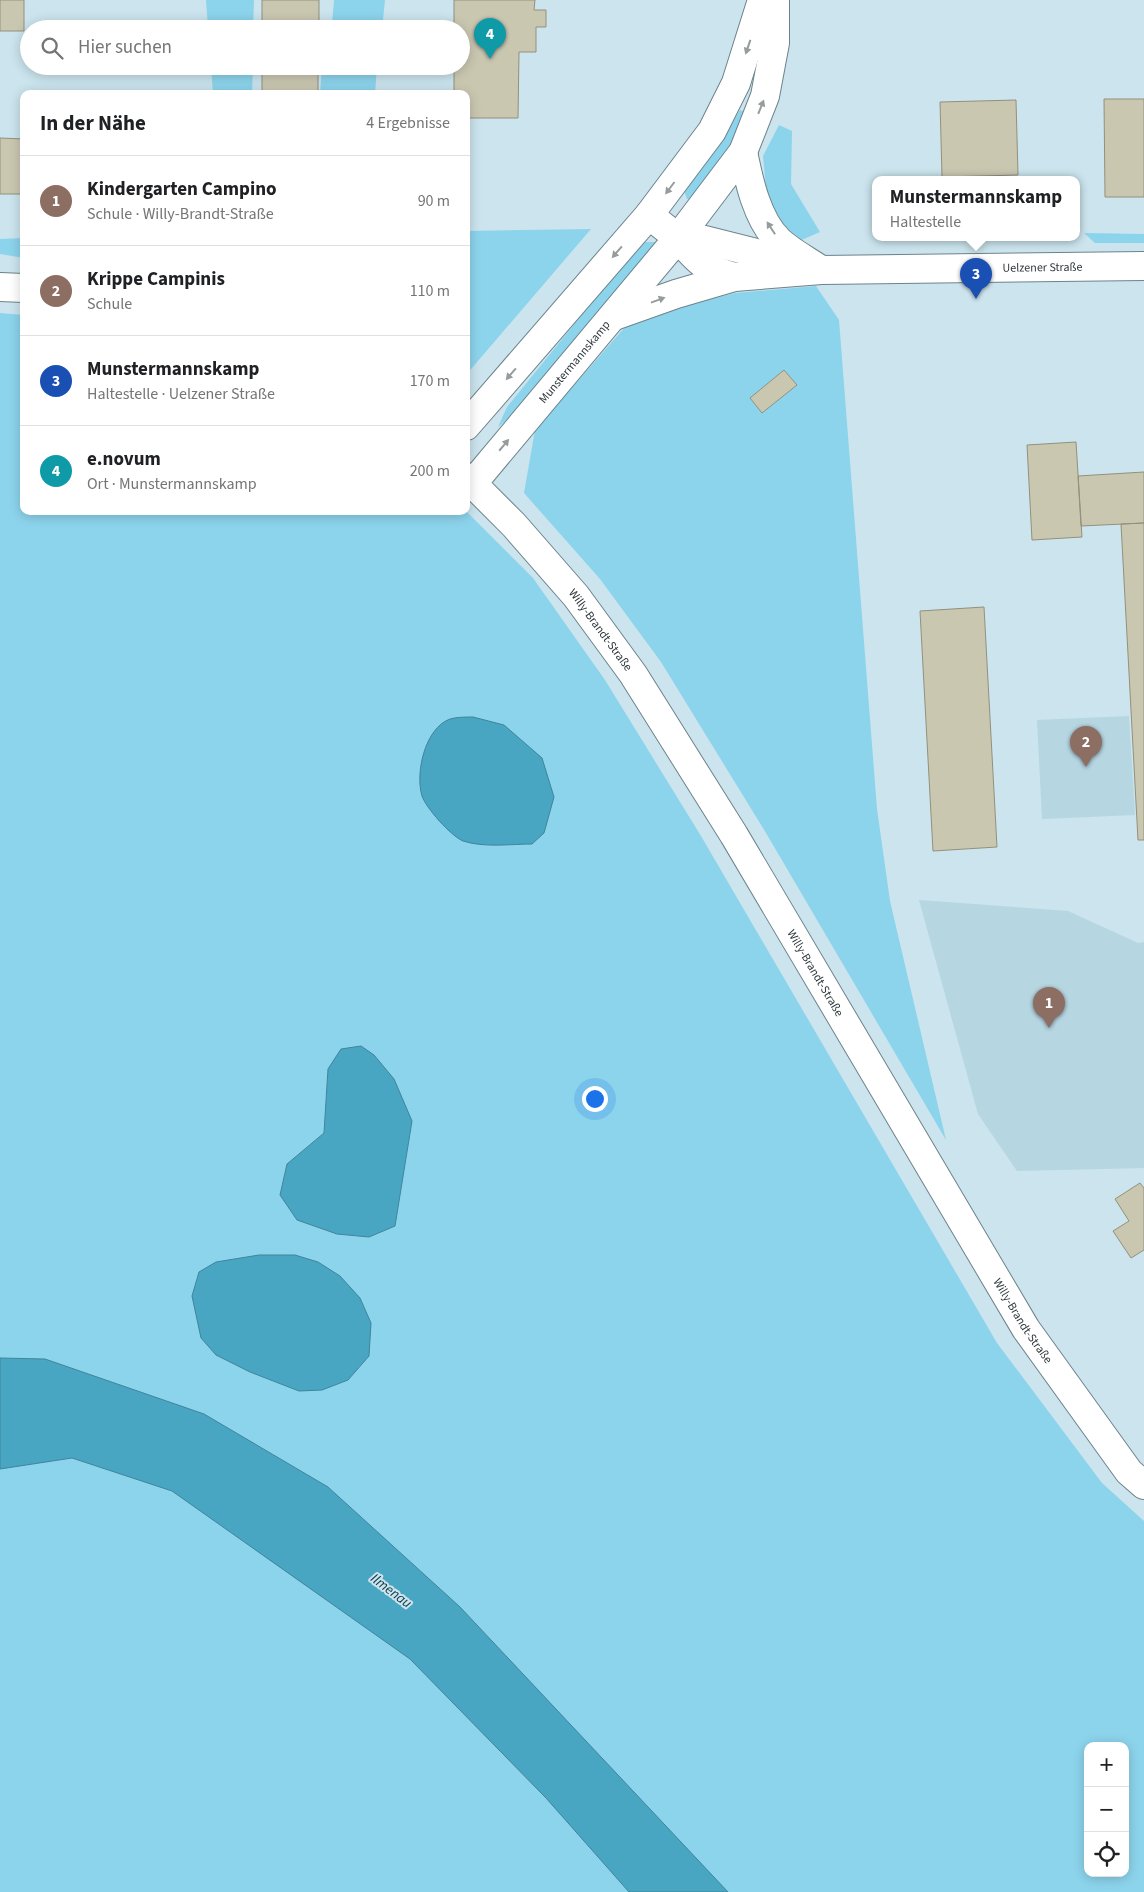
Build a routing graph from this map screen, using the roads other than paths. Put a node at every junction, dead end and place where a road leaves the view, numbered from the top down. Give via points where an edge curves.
1 (762, 0) edge
2 (775, 0) edge
3 (743, 152) junction
4 (649, 215) junction
5 (678, 238) junction
6 (1144, 266) edge
7 (821, 270) junction
8 (734, 277) junction
9 (0, 287) edge
10 (20, 288) edge
11 (612, 317) junction
12 (470, 421) edge
13 (470, 480) edge
14 (1144, 1485) edge

1 -> 4 street via 736,83 712,131
3 -> 2 street, Munstermannskamp via 766,96 775,43
3 - 5 street, Munstermannskamp
7 -> 3 street via 779,241 760,212 749,184
4 - 5 street, Uelzener Straße
4 -> 12 street
5 - 7 street, Uelzener Straße via 706,240
5 - 8 street, Uelzener Straße via 696,261 713,271
5 - 11 street, Munstermannskamp
6 - 7 street, Uelzener Straße
7 - 8 street, Uelzener Straße
11 -> 8 street, Uelzener Straße
9 - 10 street
13 -> 11 street, Munstermannskamp
13 - 14 street, Willy-Brandt-Straße via 576,596 633,674 734,835 1026,1329 1129,1472

